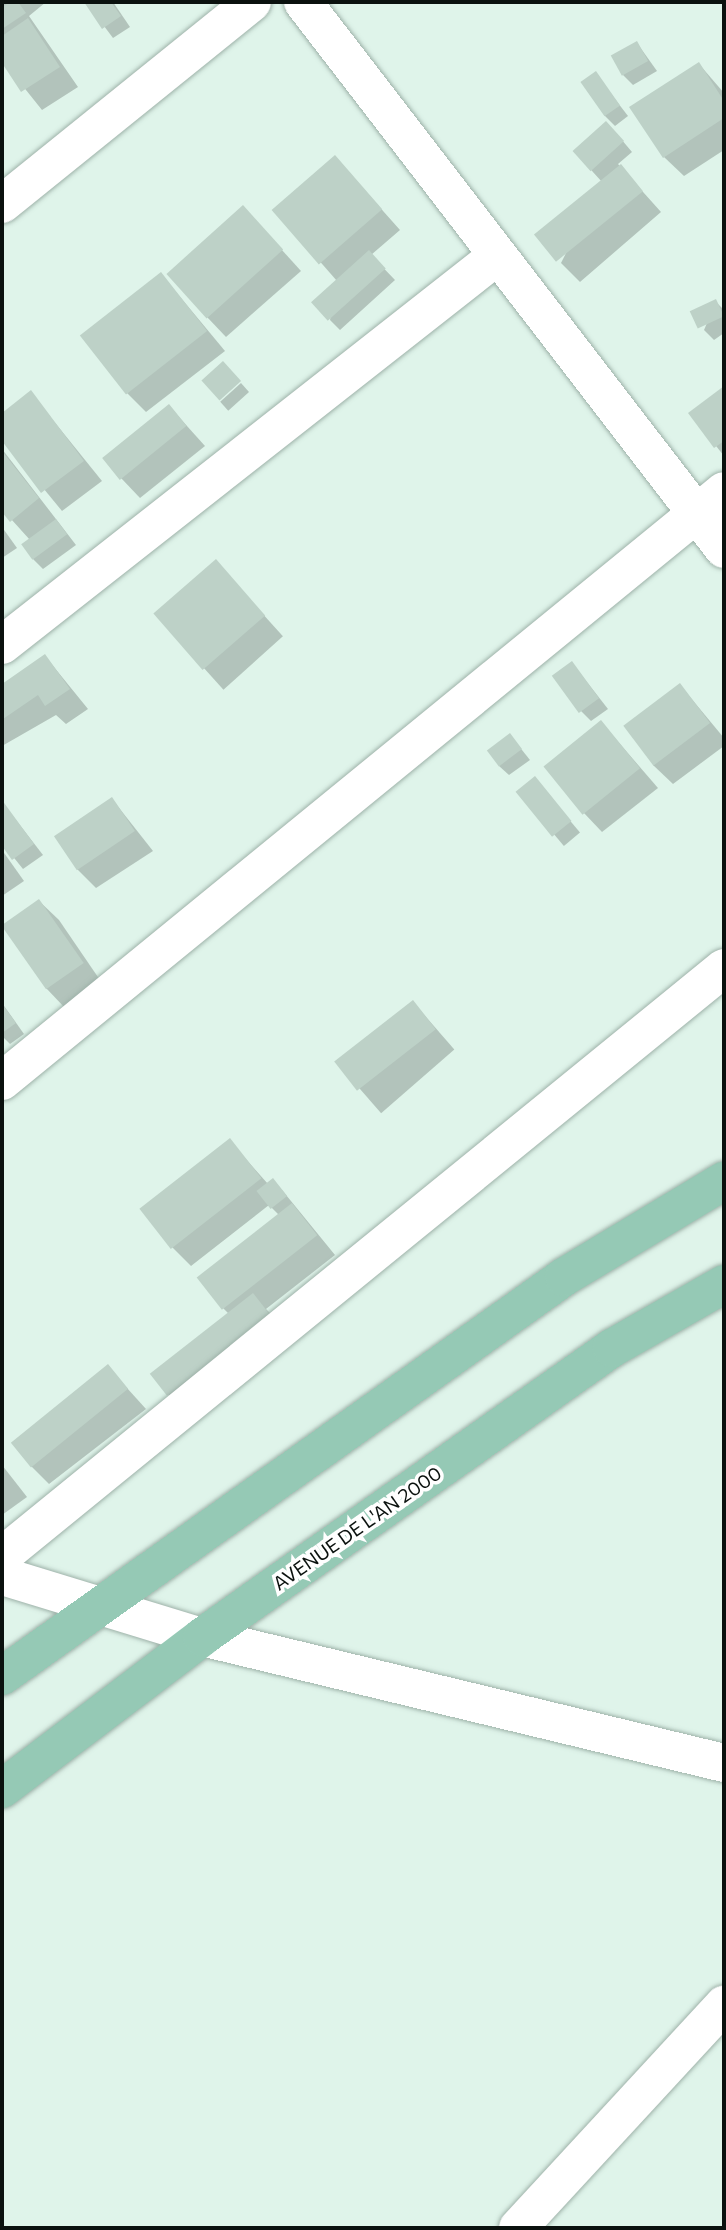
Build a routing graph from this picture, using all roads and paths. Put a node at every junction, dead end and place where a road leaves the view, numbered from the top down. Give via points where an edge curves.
1 (252, 2) edge
2 (303, 2) edge
3 (2, 204) edge
4 (497, 256) junction
5 (711, 503) edge
6 (724, 549) edge
7 (2, 645) edge
8 (724, 968) edge
9 (2, 1081) edge
10 (724, 1181) edge
11 (724, 1284) edge
12 (2, 1556) edge
13 (2, 1576) edge
14 (97, 1606) junction
15 (202, 1637) junction
16 (2, 1676) edge
17 (717, 1756) edge
18 (2, 1789) edge
19 (724, 2005) edge
20 (518, 2228) edge

1 - 3 street
2 - 4 street
4 - 5 street
4 - 7 street
5 - 6 street
5 - 9 street
8 - 12 street
10 - 14 main road via 564,1277
11 - 15 main road, AVENUE DE L'AN 2000 via 612,1348
13 - 14 street
14 - 15 street
14 - 16 main road
15 - 17 street
15 - 18 main road, AVENUE DE L'AN 2000
19 - 20 street

